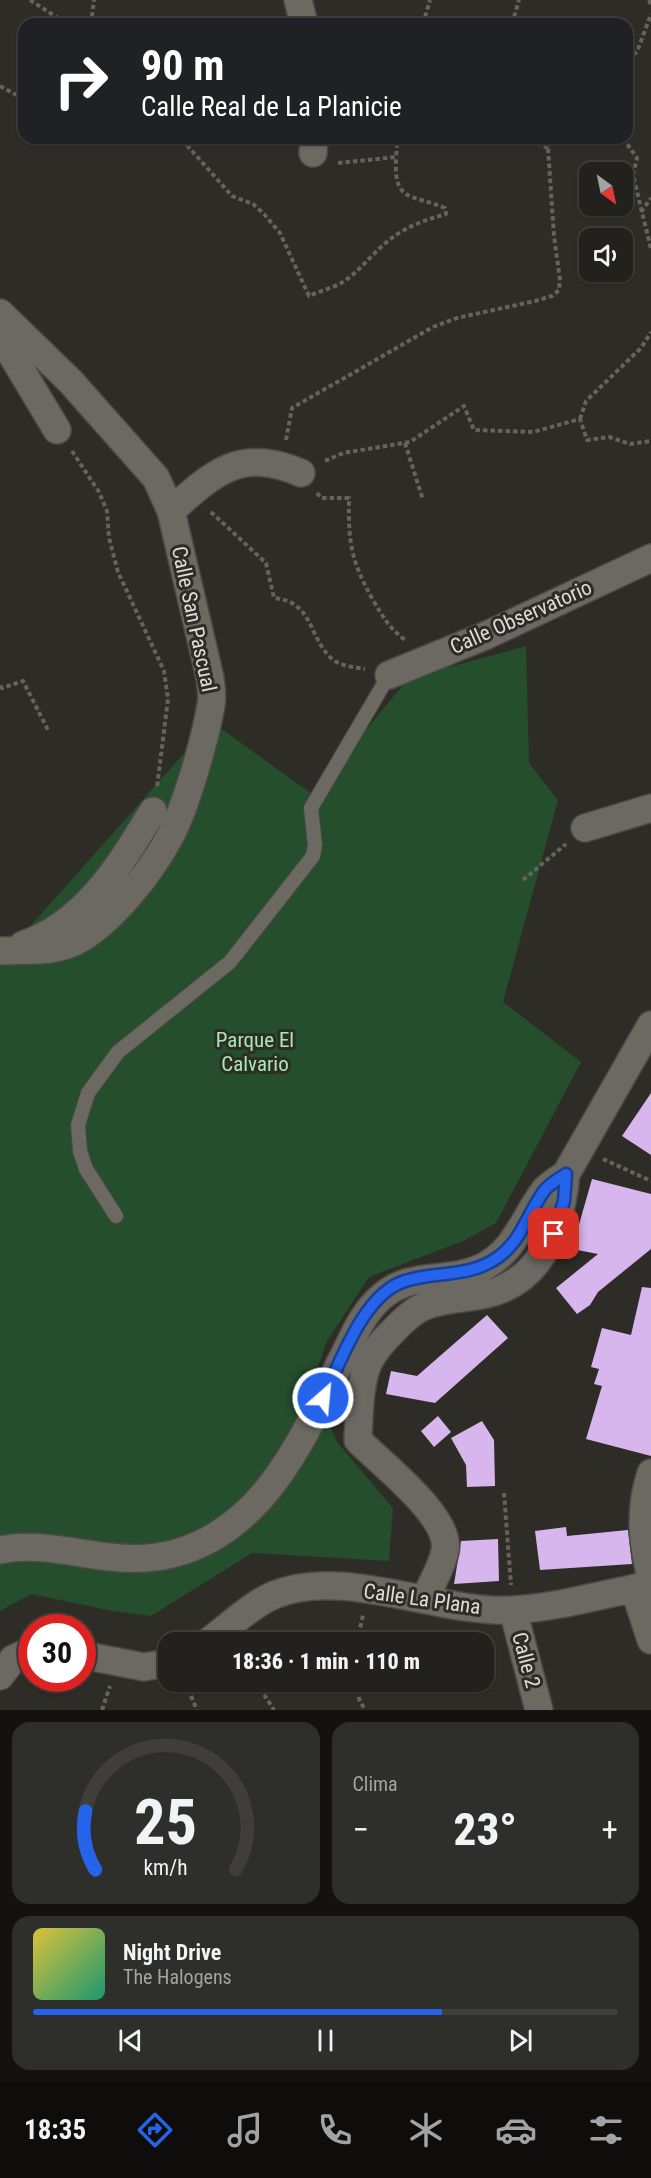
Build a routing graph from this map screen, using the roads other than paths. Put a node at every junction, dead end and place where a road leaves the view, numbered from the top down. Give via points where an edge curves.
1 (298, 0) edge
2 (302, 18) edge
3 (0, 313) edge
4 (0, 335) edge
5 (57, 430) road end
6 (291, 469) road end
7 (171, 511) junction
8 (651, 558) edge
9 (389, 675) joint
10 (651, 808) edge
11 (153, 811) road end
12 (585, 828) road end
13 (3, 951) edge
14 (651, 1024) edge
15 (566, 1174) junction
16 (116, 1216) dead end
17 (651, 1473) edge
18 (0, 1550) edge
19 (646, 1584) edge
20 (425, 1599) junction
21 (513, 1610) junction
22 (222, 1632) edge
23 (651, 1640) edge
24 (18, 1656) edge
25 (96, 1658) edge
26 (158, 1665) edge
27 (0, 1676) edge
28 (540, 1710) edge

1 - 2 street
3 - 7 street, Calle San Pascual via 135,452 156,478
4 - 5 street
6 - 7 street via 238,463 217,472
7 - 13 street, Calle San Pascual via 210,678 212,703 181,811 168,840 104,922 80,939 56,949
8 - 9 street, Calle Observatorio via 487,635
9 - 16 lane via 311,808 313,856 230,962 118,1052 88,1093 78,1125 80,1151 86,1169
10 - 12 street
11 - 13 street via 99,892 74,916 36,940
14 - 15 street
15 - 18 street via 546,1189 514,1243 499,1257 480,1268 405,1281 375,1303 358,1324 293,1457 269,1488 226,1528 176,1552 146,1558 115,1560 33,1546
15 - 20 street via 564,1201 554,1234 540,1260 524,1277 490,1293 424,1306 391,1333 369,1361 359,1408 358,1440 420,1499 434,1515 446,1539 445,1552
17 - 19 street via 643,1518
19 - 21 street, Calle La Plana
19 - 23 street
20 - 21 street, Calle La Plana via 448,1605
20 - 22 street, Calle La Plana via 341,1588 293,1588 272,1596
21 - 28 street, Calle 2
24 - 27 street
25 - 26 street via 144,1667

